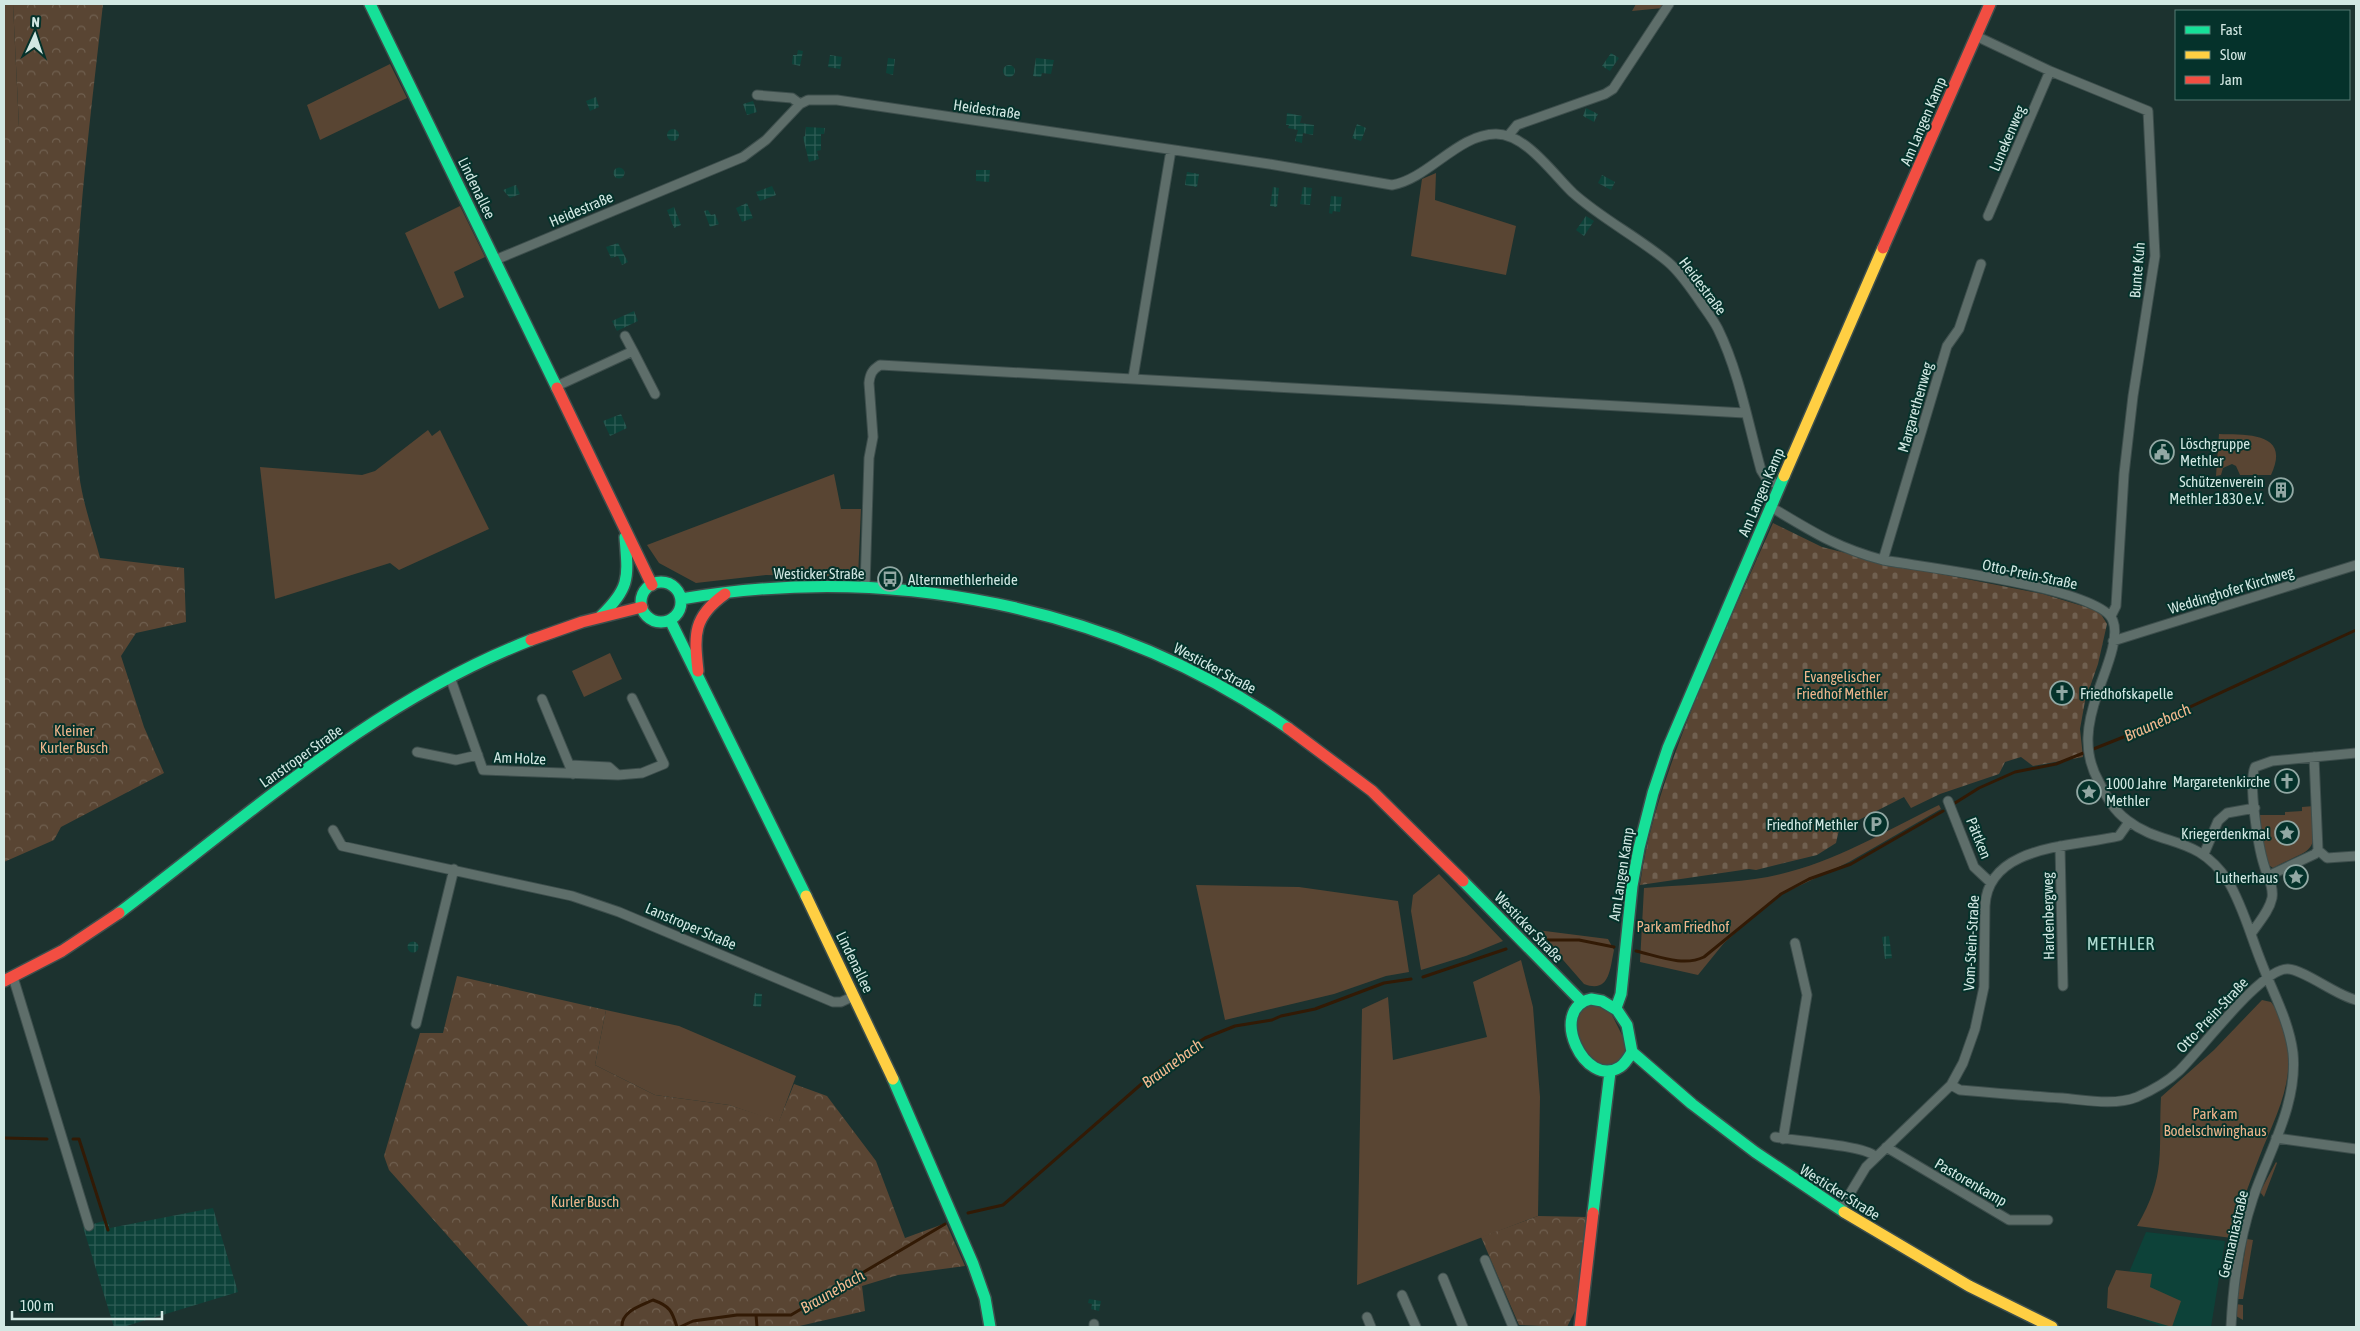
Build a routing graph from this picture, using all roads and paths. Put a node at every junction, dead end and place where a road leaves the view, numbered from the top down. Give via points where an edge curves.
1 (370, 4) edge
2 (1670, 4) edge
3 (1990, 4) edge
4 (1976, 36) junction
5 (2050, 71) junction
6 (757, 95) dead end
7 (800, 104) junction
8 (1508, 136) junction
9 (1172, 150) junction
10 (1988, 216) dead end
11 (495, 260) junction
12 (1981, 264) dead end
13 (625, 336) dead end
14 (633, 351) junction
15 (1133, 378) junction
16 (557, 386) junction
17 (655, 394) dead end
18 (1745, 412) junction
19 (1779, 486) junction
20 (1771, 507) junction
21 (624, 531) junction
22 (1883, 560) junction
23 (2356, 565) edge
24 (652, 585) junction
25 (865, 587) junction
26 (728, 592) junction
27 (681, 599) junction
28 (642, 607) junction
29 (2111, 616) junction
30 (599, 617) junction
31 (670, 620) junction
32 (2113, 641) junction
33 (450, 677) junction
34 (698, 678) junction
35 (632, 698) dead end
36 (542, 699) dead end
37 (417, 752) dead end
38 (2356, 753) edge
39 (478, 756) junction
40 (2314, 757) junction
41 (571, 769) junction
42 (1948, 801) dead end
43 (2255, 808) junction
44 (2129, 822) junction
45 (333, 830) dead end
46 (2060, 846) junction
47 (2318, 850) junction
48 (2204, 854) junction
49 (2356, 856) edge
50 (454, 869) junction
51 (2268, 876) junction
52 (1990, 882) junction
53 (2251, 934) junction
54 (1795, 943) dead end
55 (2267, 977) junction
56 (8, 979) edge
57 (2063, 986) dead end
58 (854, 996) junction
59 (2356, 1000) edge
60 (1582, 1002) junction
61 (1616, 1008) junction
62 (416, 1024) dead end
63 (1632, 1052) junction
64 (1610, 1072) junction
65 (1951, 1086) junction
66 (2276, 1138) junction
67 (1886, 1147) junction
68 (2356, 1149) edge
69 (1875, 1156) junction
70 (1840, 1210) junction
71 (2048, 1220) dead end
72 (89, 1226) dead end
73 (1485, 1260) dead end
74 (1443, 1278) dead end
75 (1402, 1295) dead end
76 (1367, 1317) dead end
77 (990, 1327) edge
78 (1371, 1327) edge
79 (1416, 1327) edge
80 (1462, 1327) edge
81 (1513, 1327) edge
82 (1580, 1327) edge
83 (2052, 1327) edge
84 (2231, 1327) edge

1 - 11 street, Lindenallee
2 - 8 street via 1613,89 1517,125
3 - 4 street, Am Langen Kamp
4 - 5 street, Bunte Kuh
4 - 19 street, Am Langen Kamp
5 - 10 street, Lunekenweg
5 - 29 street, Bunte Kuh via 2148,111 2154,256 2132,404 2122,493 2116,606
6 - 7 street, Heidestraße via 792,98
7 - 9 street, Heidestraße via 808,100 837,100
7 - 11 street, Heidestraße via 766,140 743,157
8 - 9 street, Heidestraße via 1495,134 1476,139 1410,179 1392,185
8 - 18 street, Heidestraße via 1538,155 1565,186 1669,263 1685,280 1717,328 1731,361
9 - 15 street
11 - 16 street, Lindenallee
12 - 22 street, Margarethenweg via 1959,329 1947,346
13 - 14 street
14 - 16 street
14 - 17 street
15 - 18 street
15 - 25 street via 890,365 874,369 869,383 872,437
16 - 21 street, Lindenallee
18 - 19 street, Heidestraße via 1761,470 1766,478
19 - 20 street, Am Langen Kamp
20 - 22 street, Otto-Prein-Straße via 1831,543
20 - 61 street, Am Langen Kamp via 1668,748 1653,793 1632,886 1621,994
21 - 24 street, Lindenallee
21 - 30 street, Lindenallee via 628,582 620,596
22 - 29 street, Otto-Prein-Straße via 2060,592 2098,606
23 - 32 street, Weddinghofer Kirchweg
24 - 27 street via 658,582 670,584
24 - 28 street via 643,594
25 - 26 street, Westicker Straße via 769,587
25 - 60 street, Westicker Straße via 962,597 1036,612 1121,640 1240,696 1313,745 1371,790
26 - 27 street, Westicker Straße
26 - 34 street, Westicker Straße via 709,604 698,621 695,636
27 - 31 street via 679,611
28 - 30 street, Lanstroper Straße
28 - 31 street via 656,621
29 - 32 street, Otto-Prein-Straße
30 - 33 street, Lanstroper Straße via 526,642
31 - 34 street, Lindenallee
32 - 44 street, Otto-Prein-Straße via 2088,725 2088,752 2104,792
33 - 39 street, Am Holze
33 - 56 street, Lanstroper Straße via 391,711 280,788 80,940
34 - 58 street, Lindenallee
35 - 41 street, Am Holze via 664,764 642,774 618,775
36 - 41 street, Am Holze
37 - 39 street, Am Holze via 456,760
38 - 40 street
39 - 41 street, Am Holze via 483,770
40 - 43 street via 2272,761 2255,767 2252,780
40 - 47 street
42 - 52 street, Pättken via 1974,867
43 - 48 street via 2227,813 2218,822
43 - 51 street
44 - 46 street, Vom-Stein-Straße via 2119,836
44 - 48 street, Otto-Prein-Straße
45 - 50 street, Lanstroper Straße via 342,846
46 - 52 street, Vom-Stein-Straße via 2008,864
46 - 57 street, Hardenbergweg
47 - 49 street via 2327,858
47 - 51 street
48 - 53 street, Otto-Prein-Straße via 2229,884
50 - 58 street, Lanstroper Straße via 572,896 833,1002
50 - 62 street
51 - 53 street via 2272,888 2268,909
52 - 65 street, Vom-Stein-Straße via 1984,906 1984,987 1964,1063
53 - 55 street, Otto-Prein-Straße
54 - 69 street via 1806,995 1779,1138 1857,1150
55 - 59 street via 2280,970 2295,970
55 - 65 street, Otto-Prein-Straße via 2178,1072 2135,1098 2083,1100 1960,1090
55 - 66 street, Germaniastraße via 2288,1028 2293,1054 2292,1086
56 - 72 street
58 - 77 street, Lindenallee via 951,1207 979,1279
60 - 61 street via 1598,1000
60 - 64 street via 1571,1015 1572,1035 1586,1063 1597,1070
61 - 63 street via 1629,1032
63 - 64 street via 1622,1066
63 - 70 street, Westicker Straße via 1741,1143
64 - 82 street
65 - 67 street, Vom-Stein-Straße
66 - 68 street
66 - 84 street, Germaniastraße via 2245,1229 2236,1268
67 - 69 street, Vom-Stein-Straße
67 - 71 street, Pastorenkamp via 2009,1220
69 - 70 street, Vom-Stein-Straße
70 - 83 street, Westicker Straße via 2000,1303
73 - 81 street
74 - 80 street
75 - 79 street
76 - 78 street

